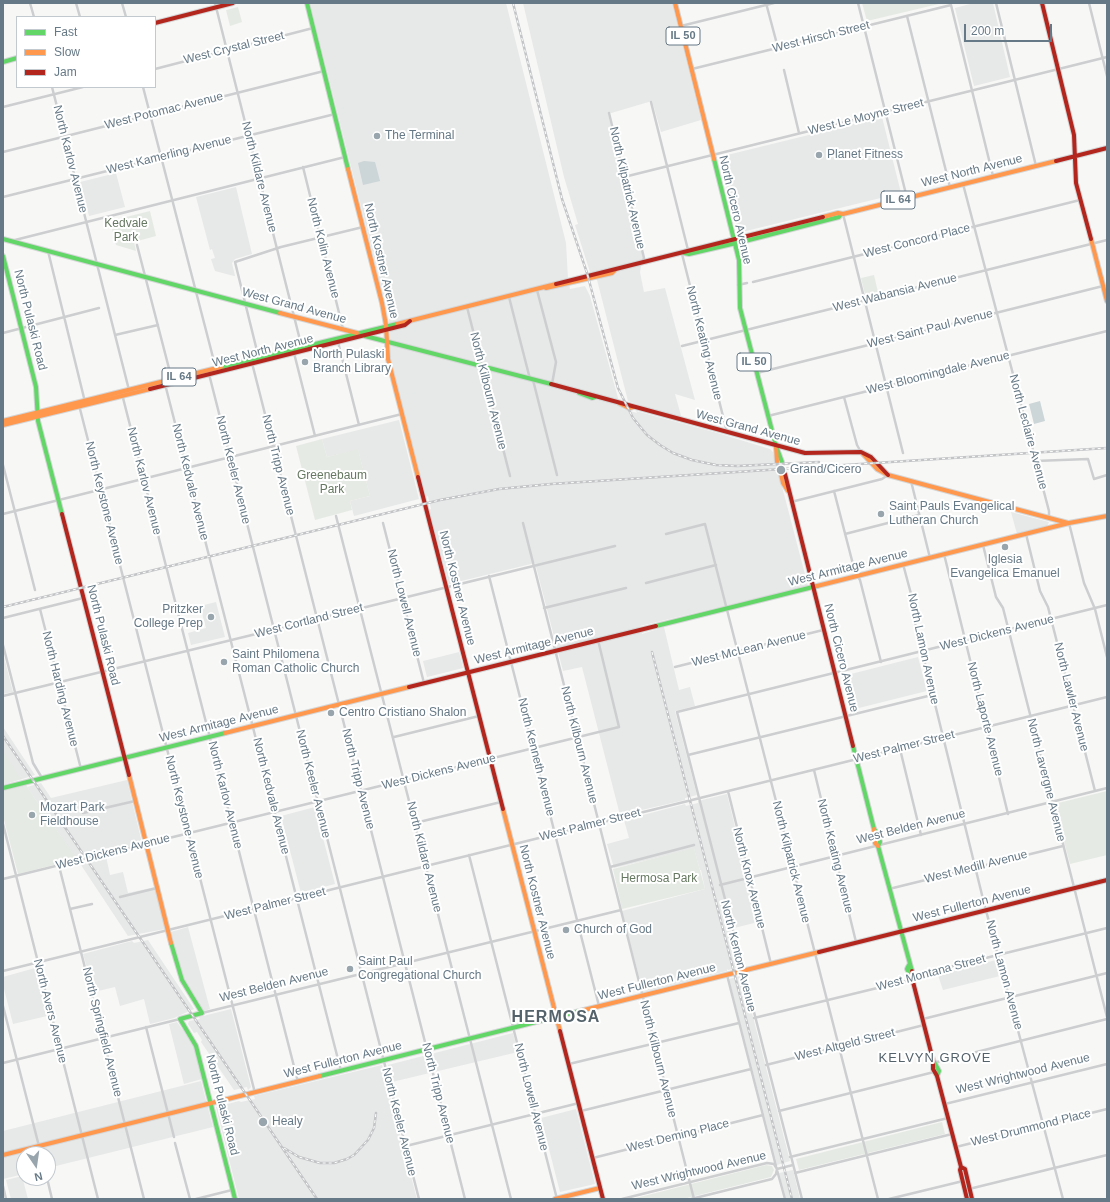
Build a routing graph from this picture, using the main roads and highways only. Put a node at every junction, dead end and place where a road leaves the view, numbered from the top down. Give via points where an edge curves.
1 (233, 3) edge
2 (307, 3) edge
3 (675, 3) edge
4 (1042, 3) edge
5 (215, 5) edge
6 (156, 23) edge
7 (16, 58) edge
8 (3, 62) edge
9 (1107, 148) edge
10 (1074, 156) junction
11 (3, 239) edge
12 (734, 241) junction
13 (3, 256) edge
14 (1107, 301) edge
15 (386, 327) junction
16 (355, 333) junction
17 (365, 336) junction
18 (387, 341) junction
19 (259, 359) junction
20 (37, 414) junction
21 (3, 421) edge
22 (3, 425) edge
23 (776, 446) junction
24 (780, 462) tunnel mouth
25 (783, 474) tunnel mouth
26 (1107, 516) edge
27 (1050, 518) junction
28 (1069, 523) junction
29 (1049, 528) junction
30 (812, 587) junction
31 (468, 672) junction
32 (124, 758) junction
33 (3, 788) edge
34 (1107, 880) edge
35 (900, 932) junction
36 (202, 1013) joint
37 (557, 1018) junction
38 (180, 1019) joint
39 (211, 1103) junction
40 (3, 1155) edge
41 (600, 1188) junction
42 (967, 1190) junction
43 (235, 1199) edge
44 (556, 1199) edge
45 (603, 1199) edge
46 (967, 1199) edge
47 (972, 1199) edge

1 - 5 main road
2 - 15 main road, North Kostner Avenue
3 - 12 main road, North Cicero Avenue / IL 50
4 - 10 main road via 1074,135
5 - 6 main road
7 - 8 main road
9 - 10 main road, West North Avenue / IL 64
10 - 12 main road, West North Avenue / IL 64 via 842,214 839,217
10 - 14 main road via 1076,183
11 - 16 main road, West Grand Avenue
12 - 15 main road, West North Avenue / IL 64 via 410,321 405,325
12 - 23 main road, North Cicero Avenue / IL 50 via 739,262 740,308
13 - 20 main road, North Pulaski Road via 36,387
15 - 16 main road, West North Avenue / IL 64
15 - 17 main road, West North Avenue / IL 64
15 - 18 main road, North Kostner Avenue
16 - 17 main road, West Grand Avenue
16 - 19 main road, West North Avenue / IL 64
17 - 18 main road, West Grand Avenue
17 - 19 main road, West North Avenue / IL 64
18 - 23 main road, West Grand Avenue
18 - 31 main road, North Kostner Avenue via 388,359
19 - 20 main road, West North Avenue / IL 64
20 - 21 main road, West North Avenue / IL 64
20 - 22 main road, West North Avenue / IL 64
20 - 32 main road, North Pulaski Road
23 - 24 main road, North Cicero Avenue / IL 50 via 775,451
23 - 27 main road, West Grand Avenue via 818,454 861,452 888,475
25 - 30 main road, North Cicero Avenue via 783,483 788,491
26 - 28 main road
27 - 28 main road
27 - 29 main road
28 - 29 main road, West Armitage Avenue
29 - 30 main road, West Armitage Avenue
30 - 31 main road, West Armitage Avenue
30 - 35 main road, North Cicero Avenue via 874,829 875,843 878,846
31 - 32 main road, West Armitage Avenue
31 - 37 main road, North Kostner Avenue
32 - 33 main road, West Armitage Avenue
32 - 36 main road, North Pulaski Road via 180,978
34 - 35 main road, West Fullerton Avenue
35 - 37 main road, West Fullerton Avenue
35 - 42 main road, North Cicero Avenue via 909,965 907,969 912,978 933,1061 939,1071 935,1074
36 - 38 main road, West Belden Avenue
37 - 39 main road, West Fullerton Avenue
37 - 41 main road, North Kostner Avenue
38 - 39 main road, North Pulaski Road via 196,1046
39 - 40 main road, West Fullerton Avenue
39 - 43 main road, North Pulaski Road
41 - 44 main road
41 - 45 main road, North Kostner Avenue
42 - 46 main road, North Cicero Avenue
42 - 47 main road, North Cicero Avenue

